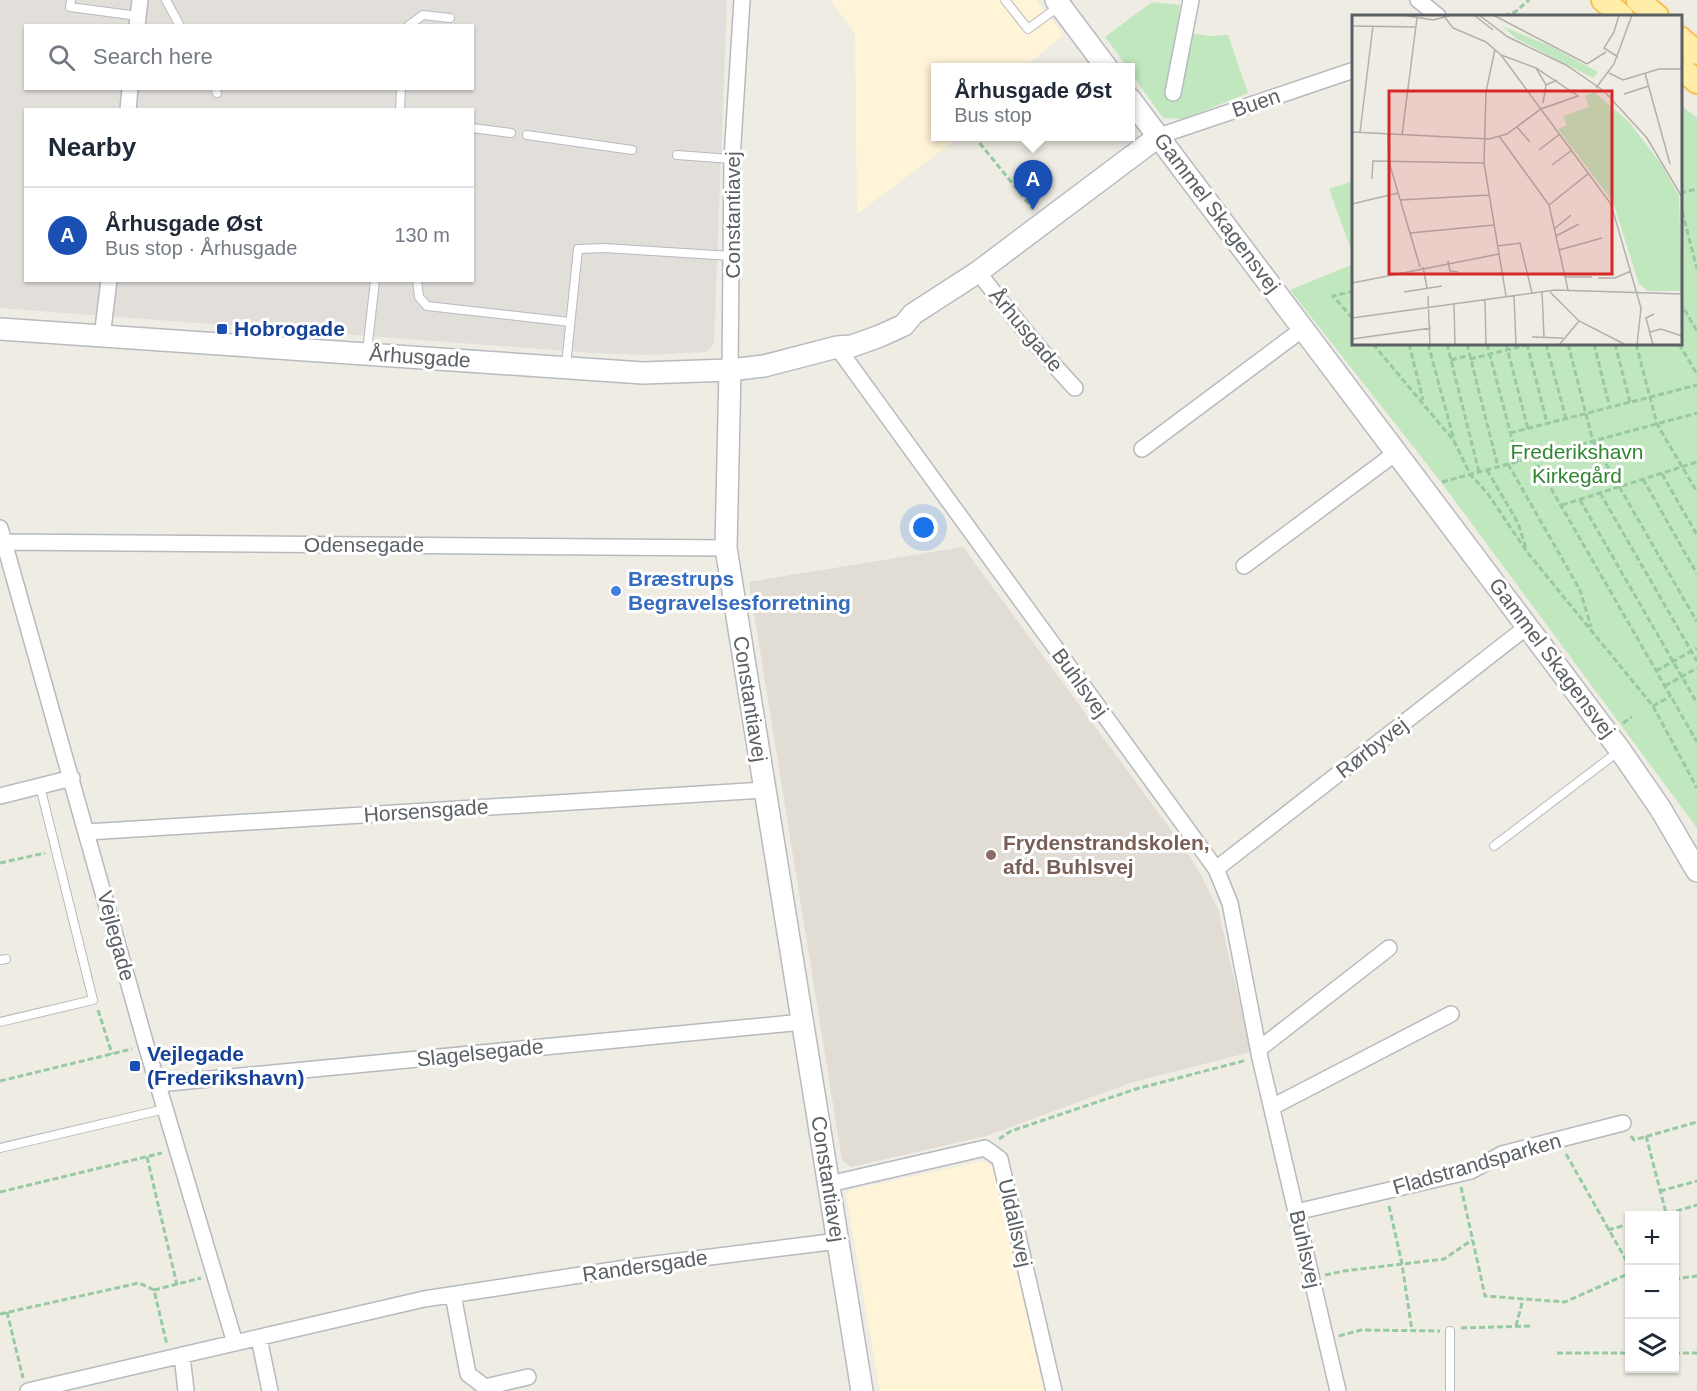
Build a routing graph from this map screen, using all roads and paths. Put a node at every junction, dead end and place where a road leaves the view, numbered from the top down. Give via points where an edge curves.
1 (71, 0) edge
2 (140, 0) edge
3 (166, 0) edge
4 (742, 0) edge
5 (1005, 0) edge
6 (1191, 0) edge
7 (1418, 0) edge
8 (1529, 0) edge
9 (1603, 0) edge
10 (1638, 0) edge
11 (1058, 3) edge
12 (1437, 15) edge
13 (1507, 15) edge
14 (1621, 15) edge
15 (1656, 15) edge
16 (450, 18) dead end
17 (138, 21) edge
18 (179, 24) edge
19 (411, 24) edge
20 (1682, 40) edge
21 (1697, 53) edge
22 (1103, 63) edge
23 (1682, 69) edge
24 (1352, 70) edge
25 (1697, 82) edge
26 (130, 90) edge
27 (401, 90) edge
28 (1173, 93) dead end
29 (1135, 104) edge
30 (128, 108) edge
31 (400, 108) edge
32 (474, 128) edge
33 (511, 133) dead end
34 (527, 135) dead end
35 (1160, 136) junction
36 (978, 141) edge
37 (632, 150) dead end
38 (677, 155) dead end
39 (732, 159) junction
40 (1697, 189) edge
41 (1682, 193) edge
42 (1682, 210) edge
43 (1043, 222) junction
44 (733, 256) junction
45 (1697, 269) edge
46 (978, 272) junction
47 (109, 282) edge
48 (375, 282) edge
49 (417, 282) edge
50 (1352, 291) edge
51 (1682, 305) edge
52 (1352, 319) edge
53 (570, 322) junction
54 (1304, 328) junction
55 (0, 329) edge
56 (1697, 331) edge
57 (102, 337) junction
58 (1375, 345) edge
59 (1409, 345) edge
60 (1428, 345) edge
61 (1447, 345) edge
62 (1467, 345) edge
63 (1487, 345) edge
64 (1506, 345) edge
65 (1524, 345) edge
66 (1528, 345) edge
67 (1546, 345) edge
68 (1568, 345) edge
69 (1594, 345) edge
70 (1615, 345) edge
71 (1636, 345) edge
72 (1680, 345) edge
73 (837, 347) junction
74 (1508, 349) junction
75 (367, 354) junction
76 (1490, 354) junction
77 (1470, 357) junction
78 (1451, 360) junction
79 (565, 368) junction
80 (730, 370) junction
81 (1697, 374) edge
82 (1697, 385) edge
83 (1075, 388) dead end
84 (1650, 397) junction
85 (1423, 402) junction
86 (1630, 402) junction
87 (1610, 408) junction
88 (1697, 413) edge
89 (1586, 414) junction
90 (1566, 419) junction
91 (1547, 423) junction
92 (1657, 424) junction
93 (1528, 429) junction
94 (1510, 433) junction
95 (1454, 441) junction
96 (1593, 441) junction
97 (1142, 449) dead end
98 (1397, 452) junction
99 (1533, 457) junction
100 (1518, 462) junction
101 (1697, 462) edge
102 (1508, 464) junction
103 (1498, 467) junction
104 (1682, 467) junction
105 (1487, 470) junction
106 (1479, 472) junction
107 (1662, 473) junction
108 (1470, 474) junction
109 (1643, 479) junction
110 (1423, 487) junction
111 (1620, 487) junction
112 (1697, 492) edge
113 (1600, 493) junction
114 (1580, 500) junction
115 (1561, 506) junction
116 (1697, 535) edge
117 (1, 537) edge
118 (726, 548) junction
119 (1527, 552) junction
120 (1244, 566) dead end
121 (1697, 574) edge
122 (1697, 622) edge
123 (1528, 626) junction
124 (1592, 630) junction
125 (1697, 648) edge
126 (1691, 651) junction
127 (1673, 661) junction
128 (1697, 661) edge
129 (1697, 668) edge
130 (1656, 671) junction
131 (1682, 676) junction
132 (1665, 686) junction
133 (1671, 696) junction
134 (1697, 703) edge
135 (1653, 706) junction
136 (1697, 742) edge
137 (1620, 750) junction
138 (72, 778) junction
139 (40, 786) junction
140 (1697, 788) edge
141 (765, 790) junction
142 (0, 796) edge
143 (87, 832) junction
144 (1494, 846) dead end
145 (57, 850) junction
146 (0, 863) edge
147 (1216, 869) junction
148 (1697, 871) edge
149 (1389, 948) dead end
150 (93, 1000) junction
151 (1451, 1014) dead end
152 (0, 1022) edge
153 (802, 1022) junction
154 (146, 1045) junction
155 (1260, 1053) junction
156 (112, 1054) junction
157 (0, 1081) edge
158 (158, 1084) junction
159 (1272, 1107) junction
160 (165, 1109) junction
161 (1697, 1122) edge
162 (1623, 1123) joint
163 (1646, 1136) junction
164 (1558, 1140) junction
165 (0, 1148) edge
166 (985, 1148) junction
167 (177, 1150) junction
168 (147, 1157) junction
169 (1458, 1174) junction
170 (1697, 1181) edge
171 (830, 1184) junction
172 (1385, 1191) junction
173 (1660, 1191) junction
174 (0, 1192) edge
175 (1697, 1205) edge
176 (1665, 1211) edge
177 (1676, 1211) edge
178 (1296, 1212) junction
179 (1625, 1225) edge
180 (1608, 1230) junction
181 (1472, 1240) junction
182 (838, 1241) junction
183 (1402, 1264) junction
184 (1628, 1265) edge
185 (214, 1275) junction
186 (1625, 1275) edge
187 (1697, 1276) edge
188 (1679, 1278) edge
189 (1312, 1279) junction
190 (177, 1285) junction
191 (154, 1290) junction
192 (453, 1295) junction
193 (1523, 1299) junction
194 (7, 1312) junction
195 (0, 1314) edge
196 (1516, 1326) junction
197 (1530, 1326) dead end
198 (1412, 1331) junction
199 (1450, 1331) junction
200 (259, 1338) junction
201 (1326, 1340) junction
202 (235, 1343) junction
203 (1557, 1353) dead end
204 (1625, 1353) edge
205 (1679, 1353) edge
206 (1697, 1353) edge
207 (176, 1357) junction
208 (528, 1377) dead end
209 (29, 1391) edge
210 (186, 1391) edge
211 (270, 1391) edge
212 (862, 1391) edge
213 (1054, 1391) edge
214 (1338, 1391) edge
215 (1450, 1391) edge

1 - 17 lane via 70,8
2 - 17 street
3 - 18 lane
4 - 39 street, Constantiavej
5 - 11 lane via 1028,29
6 - 28 street
7 - 12 street
8 - 13 path
9 - 14 main road
10 - 15 main road
11 - 22 street
16 - 19 lane via 423,15
20 - 21 main road
23 - 25 main road
24 - 35 street, Buen
26 - 30 street
27 - 31 lane
29 - 35 street, Gammel Skagensvej
32 - 33 lane
34 - 37 lane
35 - 43 street, Århusgade
35 - 54 street, Gammel Skagensvej
36 - 43 path
38 - 39 lane
39 - 44 street, Constantiavej
40 - 41 path
42 - 45 path
43 - 46 street, Århusgade
44 - 53 lane via 578,249
44 - 80 street, Constantiavej
46 - 73 street, Århusgade via 913,314 874,325
46 - 83 street, Århusgade
47 - 57 street
48 - 75 lane
49 - 53 lane via 419,297 427,306
50 - 52 path via 1333,296
51 - 56 path
53 - 79 lane
54 - 97 street
54 - 98 street, Gammel Skagensvej
55 - 57 street, Århusgade
57 - 75 street, Århusgade
58 - 85 path
59 - 85 path
60 - 95 path
61 - 78 path
62 - 77 path
63 - 76 path
64 - 74 path
65 - 74 path
66 - 91 path
67 - 90 path
68 - 89 path
69 - 87 path
70 - 86 path
71 - 84 path
72 - 81 path
73 - 80 street, Århusgade via 801,358
73 - 147 street, Buhlsvej
74 - 76 path
74 - 93 path
75 - 79 street, Århusgade
76 - 77 path
76 - 94 path
77 - 78 path
77 - 103 path
78 - 106 path
79 - 80 street, Århusgade via 643,372
80 - 118 street, Constantiavej
82 - 84 path
84 - 86 path
84 - 92 path
85 - 95 path
86 - 87 path
87 - 89 path
88 - 92 path
89 - 90 path
89 - 96 path
90 - 91 path
91 - 93 path
92 - 96 path
92 - 104 path
93 - 94 path
94 - 100 path
95 - 108 path
96 - 99 path
96 - 111 path
98 - 110 street, Gammel Skagensvej
98 - 120 street
99 - 100 path
99 - 115 path
100 - 102 path
101 - 104 path
102 - 103 path
102 - 124 path via 1580,590
103 - 105 path
104 - 107 path
104 - 112 path
105 - 106 path
105 - 119 path via 1518,523
106 - 108 path
107 - 109 path
107 - 116 path
108 - 110 path
108 - 119 path
109 - 111 path
109 - 121 path
110 - 123 street, Gammel Skagensvej
111 - 113 path
111 - 122 path
113 - 114 path
113 - 126 path
114 - 115 path
114 - 127 path
115 - 130 path
117 - 118 street, Odensegade
117 - 138 street, Vejlegade
118 - 141 street, Constantiavej
119 - 124 path
123 - 137 street, Gammel Skagensvej
123 - 147 street, Rørbyvej
124 - 135 path
125 - 126 path
126 - 127 path
126 - 128 path
127 - 130 path
127 - 131 path
129 - 131 path
130 - 132 path
131 - 132 path
131 - 134 path
132 - 133 path
133 - 135 path
133 - 136 path
135 - 140 path
137 - 144 lane
137 - 148 street, Gammel Skagensvej
138 - 139 street
138 - 143 street, Vejlegade
139 - 142 street
139 - 145 lane
141 - 143 street, Horsensgade
141 - 153 street, Constantiavej
143 - 154 street, Vejlegade
145 - 146 path
145 - 150 lane
147 - 155 street, Buhlsvej via 1230,903
149 - 155 street
150 - 152 lane
150 - 156 path
151 - 159 street
153 - 158 street, Slagelsegade
153 - 171 street, Constantiavej
154 - 156 path
154 - 158 street, Vejlegade
155 - 159 street, Buhlsvej
155 - 166 path via 1011,1131
156 - 157 path
158 - 160 street, Vejlegade
159 - 178 street, Buhlsvej
160 - 165 lane
160 - 167 street, Vejlegade
161 - 163 path
162 - 163 path via 1634,1140
162 - 164 street, Fladstrandsparken
163 - 173 path
164 - 169 street, Fladstrandsparken via 1502,1154
164 - 180 path
166 - 171 street
166 - 213 street, Uldallsvej via 1000,1159
167 - 168 path
167 - 185 street, Vejlegade
168 - 174 path
168 - 190 path
169 - 172 street, Fladstrandsparken
169 - 181 path
170 - 173 path
171 - 182 street, Constantiavej
172 - 178 street, Fladstrandsparken
172 - 183 path
173 - 176 path
175 - 177 path
178 - 189 street, Buhlsvej
179 - 180 path
180 - 184 path
181 - 183 path via 1444,1259
181 - 193 path via 1485,1296
182 - 192 street, Randersgade
182 - 212 street, Constantiavej
183 - 189 path via 1344,1270
183 - 198 path
185 - 190 path
185 - 202 street, Vejlegade
186 - 193 path via 1565,1302
187 - 188 path
189 - 201 street, Buhlsvej
190 - 191 path
191 - 194 path via 139,1283
191 - 207 path
192 - 200 street, Randersgade
192 - 208 street via 468,1374 485,1387
193 - 196 path
194 - 195 path
194 - 209 path
196 - 197 path
196 - 199 path via 1467,1325
198 - 199 path
198 - 201 path via 1361,1330
199 - 215 lane
200 - 202 street, Randersgade
200 - 211 street
201 - 214 street, Buhlsvej
202 - 207 street, Randersgade
203 - 204 path
205 - 206 path
207 - 209 street, Randersgade
207 - 210 street

